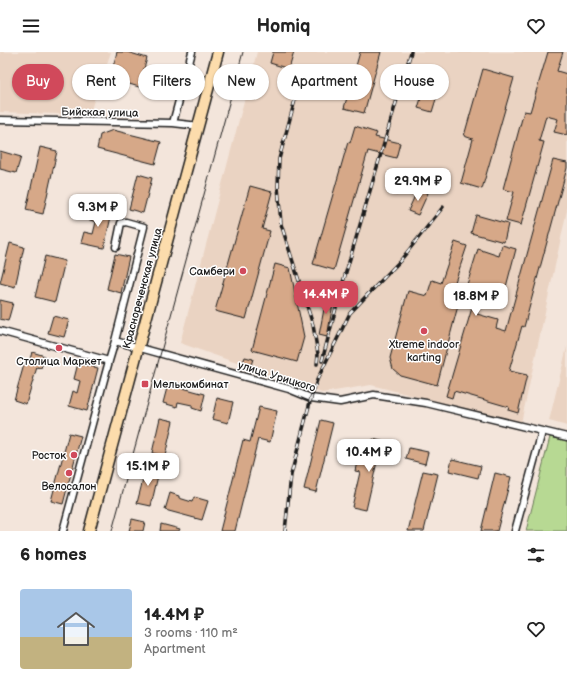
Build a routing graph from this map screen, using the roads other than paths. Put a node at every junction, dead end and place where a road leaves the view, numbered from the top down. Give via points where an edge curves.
1 (192, 52) edge
2 (218, 52) edge
3 (0, 120) edge
4 (173, 124) junction
5 (199, 126) junction
6 (116, 247) dead end
7 (0, 330) edge
8 (115, 341) junction
9 (139, 347) junction
10 (109, 361) junction
11 (542, 432) junction
12 (567, 437) edge
13 (63, 531) edge
14 (89, 531) edge
15 (515, 531) edge

1 - 4 street
2 - 5 main road, Краснореченская улица
3 - 4 street, Бийская улица
4 - 5 street, Бийская улица
5 - 9 main road, Краснореченская улица
6 - 8 street via 121,223 144,227
7 - 10 street
8 - 9 street, улица Урицкого
8 - 10 street
9 - 11 street, улица Урицкого via 289,389 311,398 340,402 374,396 426,403
9 - 14 main road, Краснореченская улица
10 - 13 street
11 - 12 street, улица Урицкого
11 - 15 street

